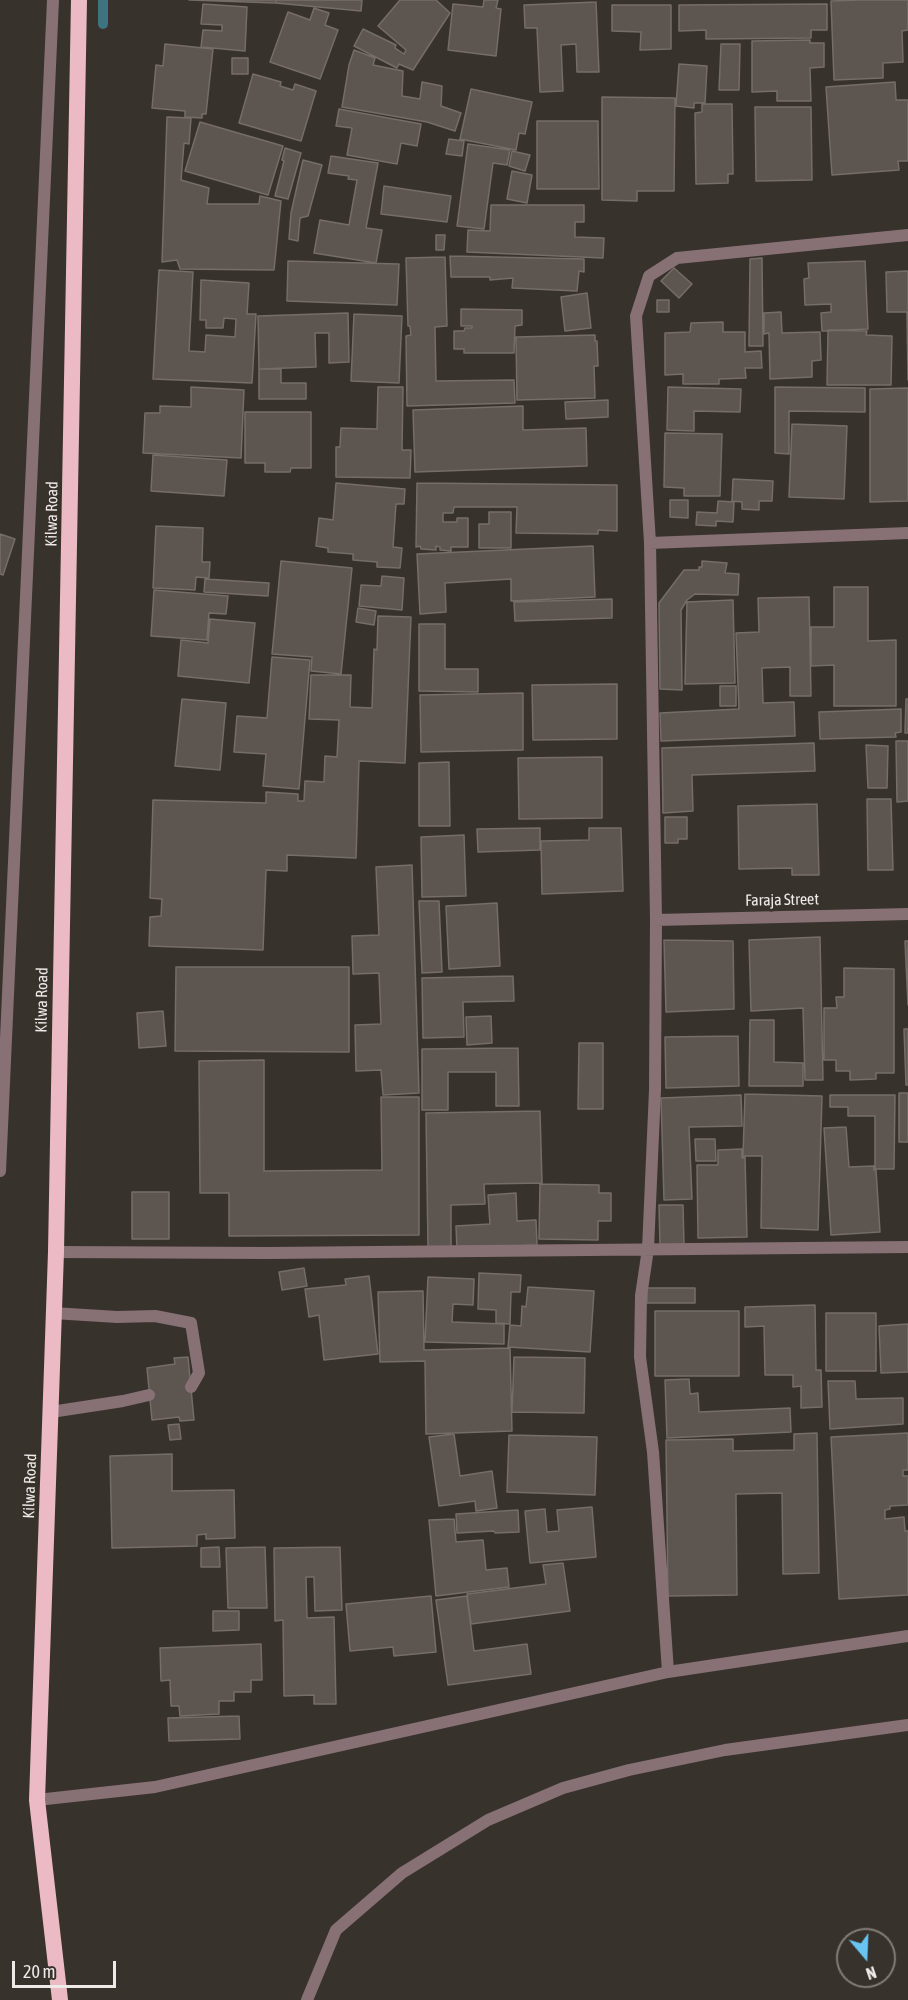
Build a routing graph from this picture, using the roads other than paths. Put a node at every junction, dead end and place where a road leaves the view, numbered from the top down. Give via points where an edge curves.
1 (53, 0) edge
2 (79, 0) edge
3 (908, 235) edge
4 (908, 533) edge
5 (650, 543) junction
6 (908, 914) edge
7 (656, 920) junction
8 (0, 1171) edge
9 (908, 1247) edge
10 (648, 1249) junction
11 (56, 1252) junction
12 (53, 1313) junction
13 (191, 1387) dead end
14 (149, 1395) dead end
15 (51, 1412) junction
16 (908, 1636) edge
17 (668, 1672) junction
18 (908, 1725) edge
19 (37, 1800) junction
20 (60, 2000) edge
21 (307, 2000) edge

1 - 8 street
2 - 11 highway, Kilwa Road
3 - 5 street via 677,258 649,276 636,316
4 - 5 street
5 - 7 street
6 - 7 street, Faraja Street
7 - 10 street via 655,1090
9 - 10 street
10 - 11 street
10 - 17 street via 641,1296 640,1356 653,1452
11 - 12 highway, Kilwa Road
12 - 13 street via 155,1316 191,1323 199,1373
12 - 15 highway, Kilwa Road
14 - 15 street
15 - 19 highway, Kilwa Road
16 - 17 street
17 - 19 street via 155,1787
18 - 21 street via 725,1750 629,1770 563,1788 488,1820 402,1873 336,1930
19 - 20 highway, Kilwa Road

